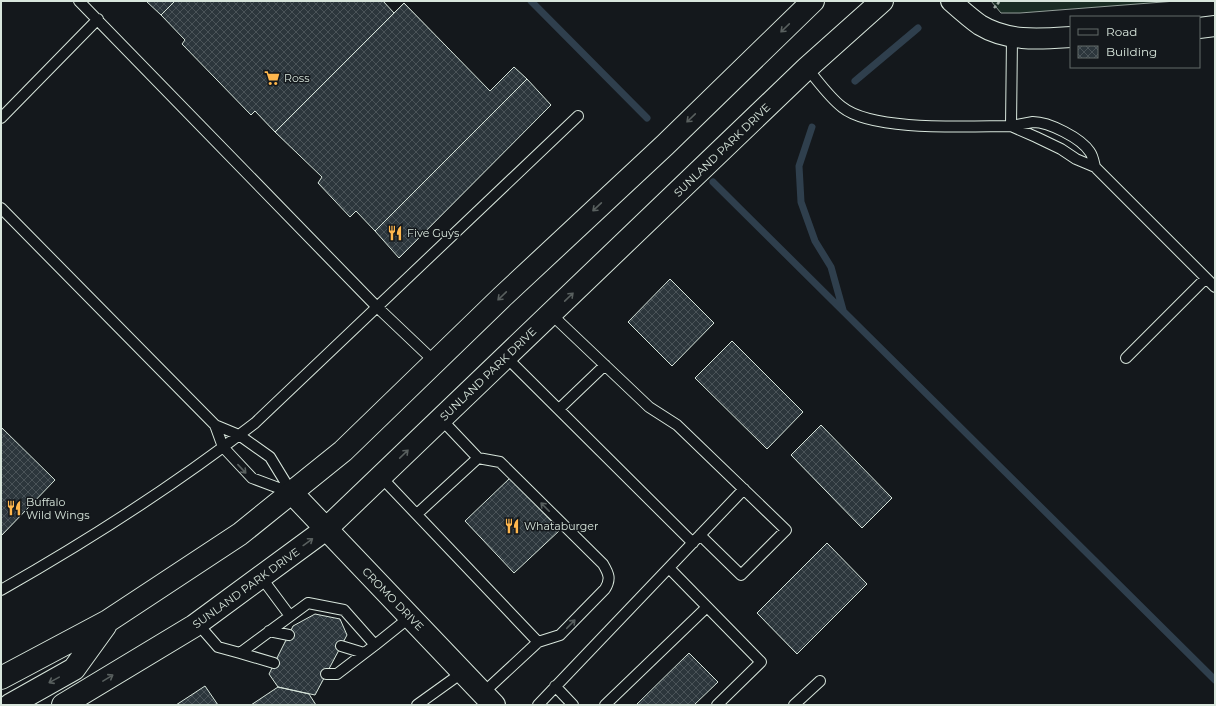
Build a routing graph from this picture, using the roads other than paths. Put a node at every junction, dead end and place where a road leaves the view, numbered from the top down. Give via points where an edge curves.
1 (79, 1) edge
2 (813, 1) edge
3 (882, 1) edge
4 (951, 1) edge
5 (98, 19) junction
6 (1215, 26) edge
7 (1200, 28) edge
8 (1012, 37) junction
9 (1070, 37) edge
10 (807, 68) junction
11 (578, 116) dead end
12 (1, 118) edge
13 (1011, 126) junction
14 (1095, 167) junction
15 (1, 208) edge
16 (1206, 278) junction
17 (1215, 287) edge
18 (376, 306) junction
19 (551, 314) junction
20 (506, 357) junction
21 (1126, 358) dead end
22 (435, 362) junction
23 (605, 365) junction
24 (559, 410) junction
25 (441, 419) junction
26 (215, 425) junction
27 (239, 435) junction
28 (223, 447) junction
29 (478, 458) junction
30 (381, 476) junction
31 (744, 489) junction
32 (292, 493) junction
33 (417, 514) junction
34 (326, 529) junction
35 (700, 535) junction
36 (693, 543) junction
37 (669, 568) junction
38 (261, 577) junction
39 (1, 590) edge
40 (707, 607) junction
41 (290, 616) junction
42 (410, 617) junction
43 (108, 621) junction
44 (198, 624) junction
45 (269, 631) junction
46 (289, 635) dead end
47 (538, 642) junction
48 (375, 645) junction
49 (341, 646) dead end
50 (240, 653) junction
51 (364, 653) junction
52 (274, 662) dead end
53 (463, 672) junction
54 (326, 674) dead end
55 (1, 678) edge
56 (820, 681) dead end
57 (555, 686) junction
58 (488, 699) edge
59 (77, 702) edge
60 (799, 704) edge
61 (10, 705) edge
62 (417, 705) edge
63 (538, 705) edge
64 (573, 705) edge
65 (605, 705) edge
66 (717, 705) edge

1 - 5 lane
2 -> 22 main road
3 - 10 main road, SUNLAND PARK DRIVE
4 - 8 street via 980,25
5 - 12 lane
5 - 18 lane
6 - 7 street
8 - 9 street
8 - 13 lane
10 - 13 lane via 842,108 863,118 889,124
19 -> 10 main road, SUNLAND PARK DRIVE
11 - 18 lane
13 - 14 lane
13 - 14 lane via 1040,122 1060,130 1090,152
14 - 16 lane
15 - 26 lane
16 - 17 lane
16 - 21 lane
18 - 22 lane
18 - 27 lane via 255,423
19 - 20 main road, SUNLAND PARK DRIVE
19 - 23 lane
20 - 24 lane
20 - 25 main road, SUNLAND PARK DRIVE
22 - 32 main road via 343,451
23 - 24 lane
23 - 31 lane via 649,406 677,425
24 - 36 lane
25 - 29 lane
30 -> 25 main road, SUNLAND PARK DRIVE
26 - 27 lane
26 - 28 lane
27 - 28 lane
27 - 32 lane via 270,457
28 -> 32 lane via 252,478
28 - 39 lane via 75,548
29 - 33 lane
47 -> 29 lane via 560,635 605,589 610,581 608,573 603,564 500,462
30 - 33 lane
30 - 34 main road, SUNLAND PARK DRIVE
31 - 35 lane
31 - 35 lane via 786,530 741,575
32 - 34 main road, CROMO DRIVE
32 - 43 main road via 240,534
33 - 47 lane
38 -> 34 main road, SUNLAND PARK DRIVE
34 - 42 main road, CROMO DRIVE
35 - 36 lane
36 - 37 lane
37 - 40 lane
37 - 57 lane
38 - 41 lane
38 - 44 main road, SUNLAND PARK DRIVE
40 - 65 lane
40 - 66 lane via 761,662
41 - 45 lane
41 - 48 lane via 308,603 344,610
42 - 48 lane
42 - 53 main road, CROMO DRIVE
43 - 55 main road
43 -> 61 main road via 74,669
44 - 50 lane via 218,647
59 -> 44 main road, SUNLAND PARK DRIVE
45 - 46 lane
45 - 50 lane
47 - 58 lane
48 - 51 lane
49 - 51 lane
50 - 52 lane
51 - 54 lane via 337,674
53 - 58 main road, CROMO DRIVE
53 - 62 lane
56 - 60 lane
57 - 63 lane
57 - 64 lane

